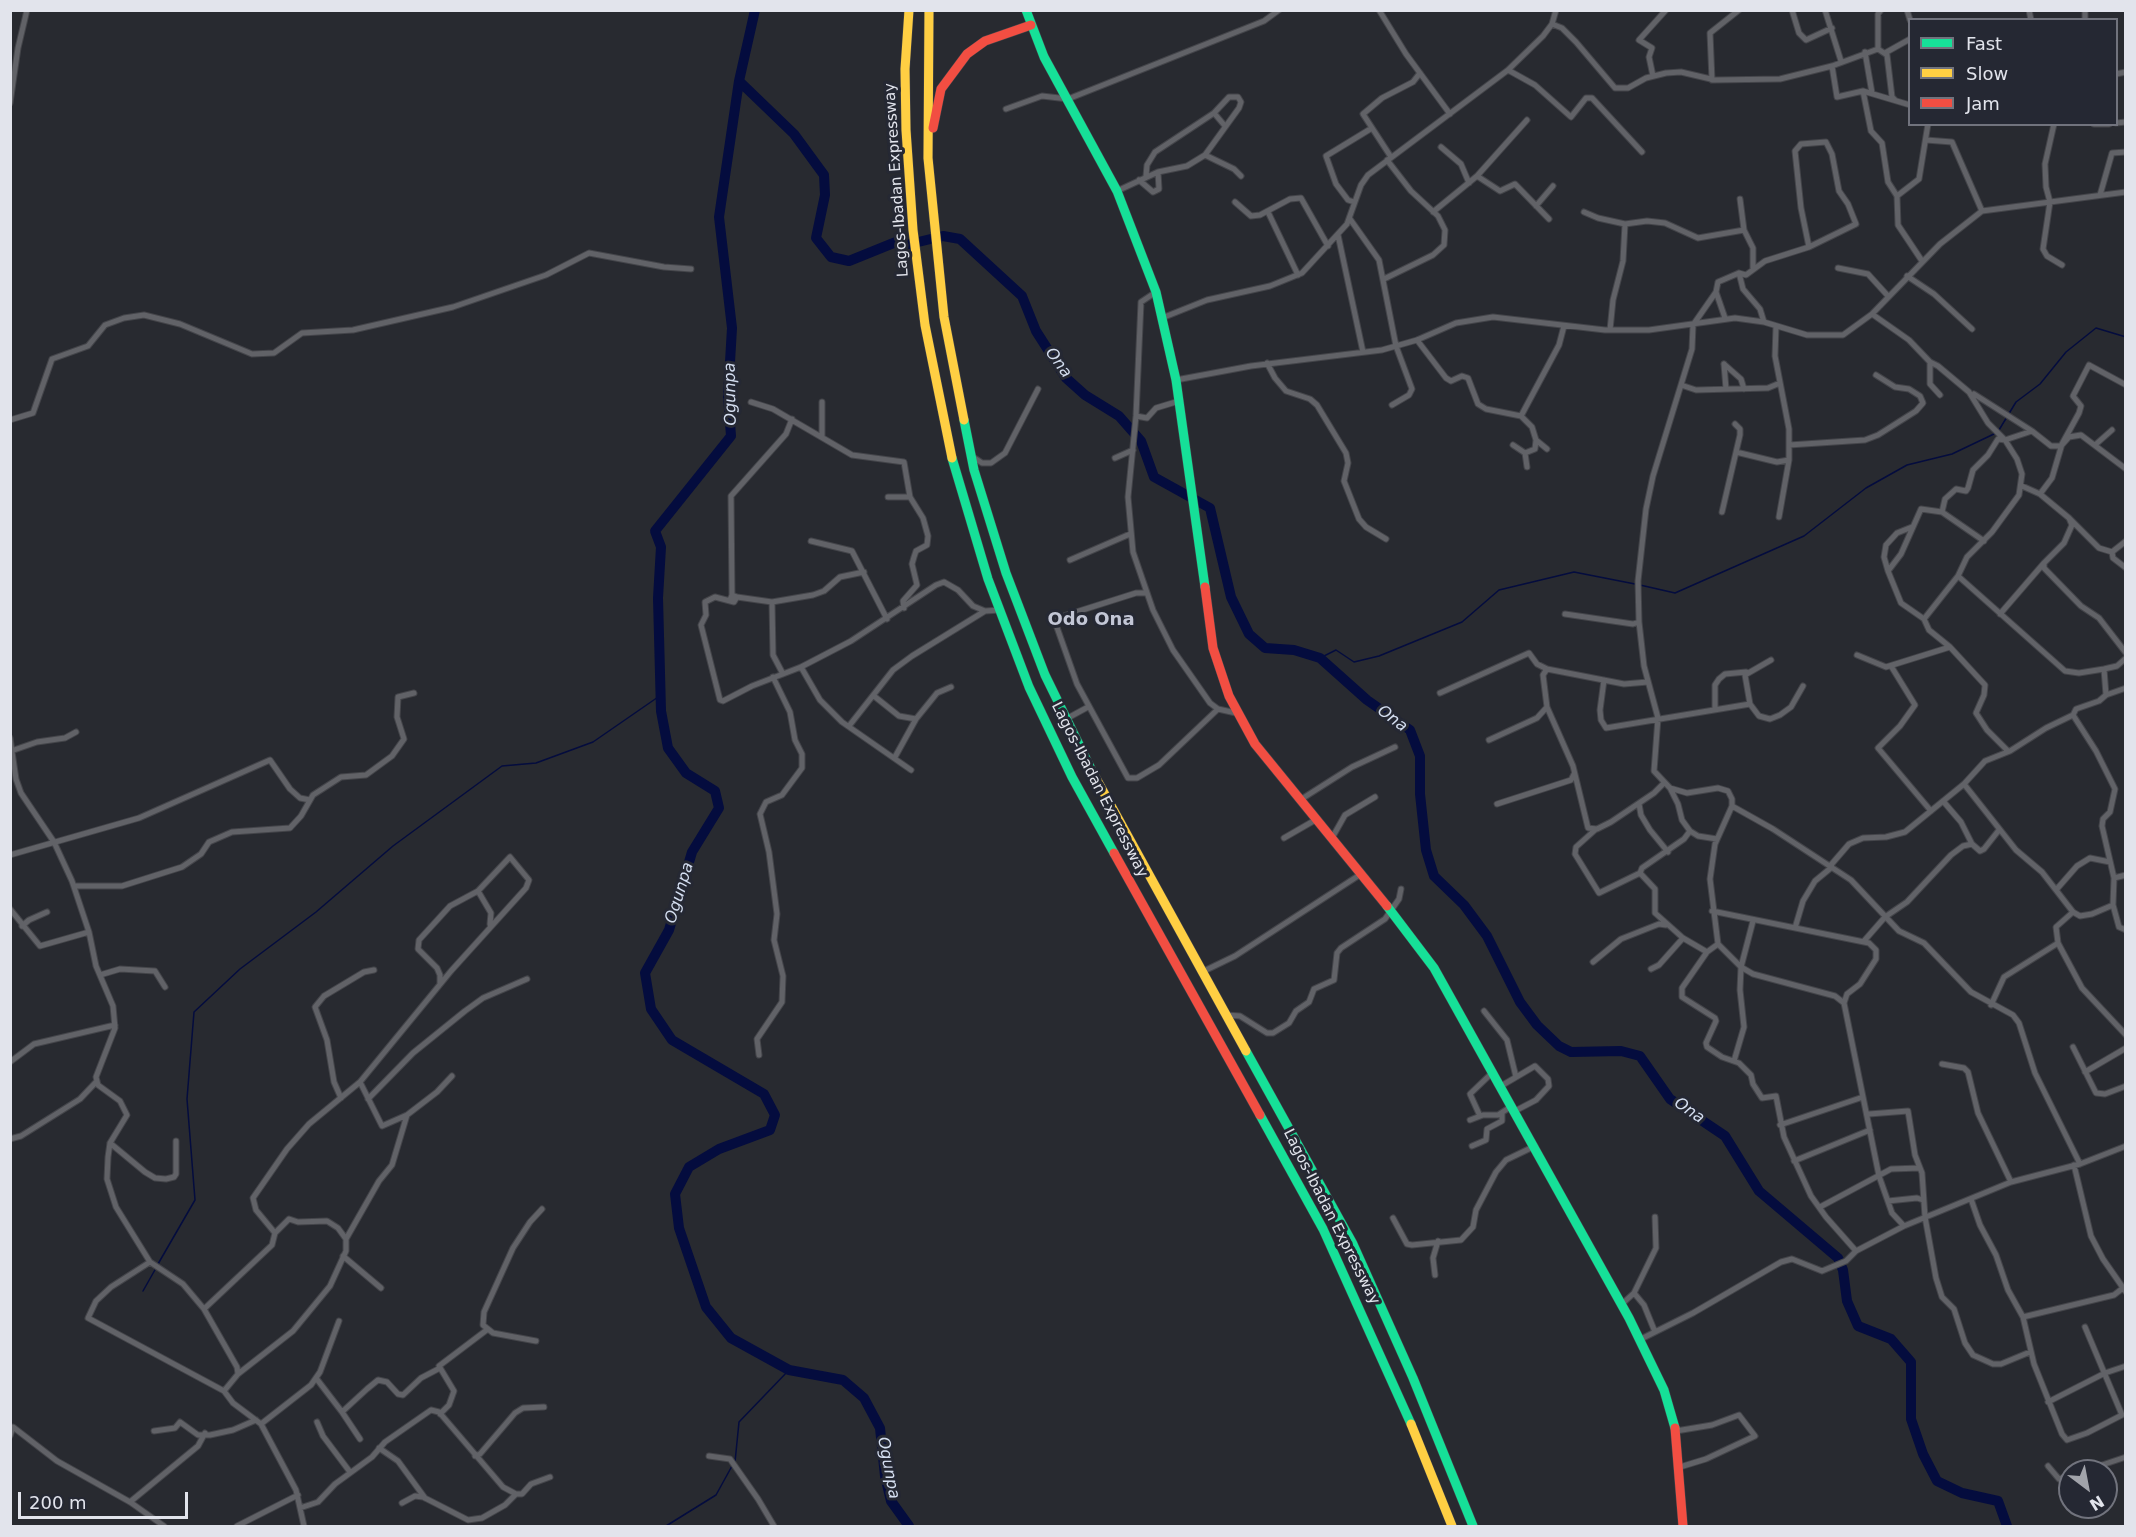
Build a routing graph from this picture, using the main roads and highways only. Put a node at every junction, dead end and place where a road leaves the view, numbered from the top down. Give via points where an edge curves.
1 (903, 10) edge
2 (909, 10) edge
3 (928, 10) edge
4 (1026, 10) edge
5 (1031, 25) junction
6 (905, 69) junction
7 (930, 178) junction
8 (1452, 1527) edge
9 (1473, 1527) edge
10 (1683, 1527) edge

1 - 6 highway
2 - 6 highway, Lagos-Ibadan Expressway
3 - 7 highway, Lagos-Ibadan Expressway
4 - 5 highway
5 - 7 highway via 985,40 967,54 941,88 934,116
5 - 10 highway via 1044,57 1117,191 1156,292 1176,380 1213,648 1236,713 1255,744 1434,968 1622,1304 1664,1390 1676,1431
6 - 8 highway, Lagos-Ibadan Expressway via 913,230 925,325 967,515 1000,610 1029,687 1072,777 1323,1229 1396,1388
7 - 9 highway, Lagos-Ibadan Expressway via 949,347 971,456 1006,573 1065,719 1353,1244

